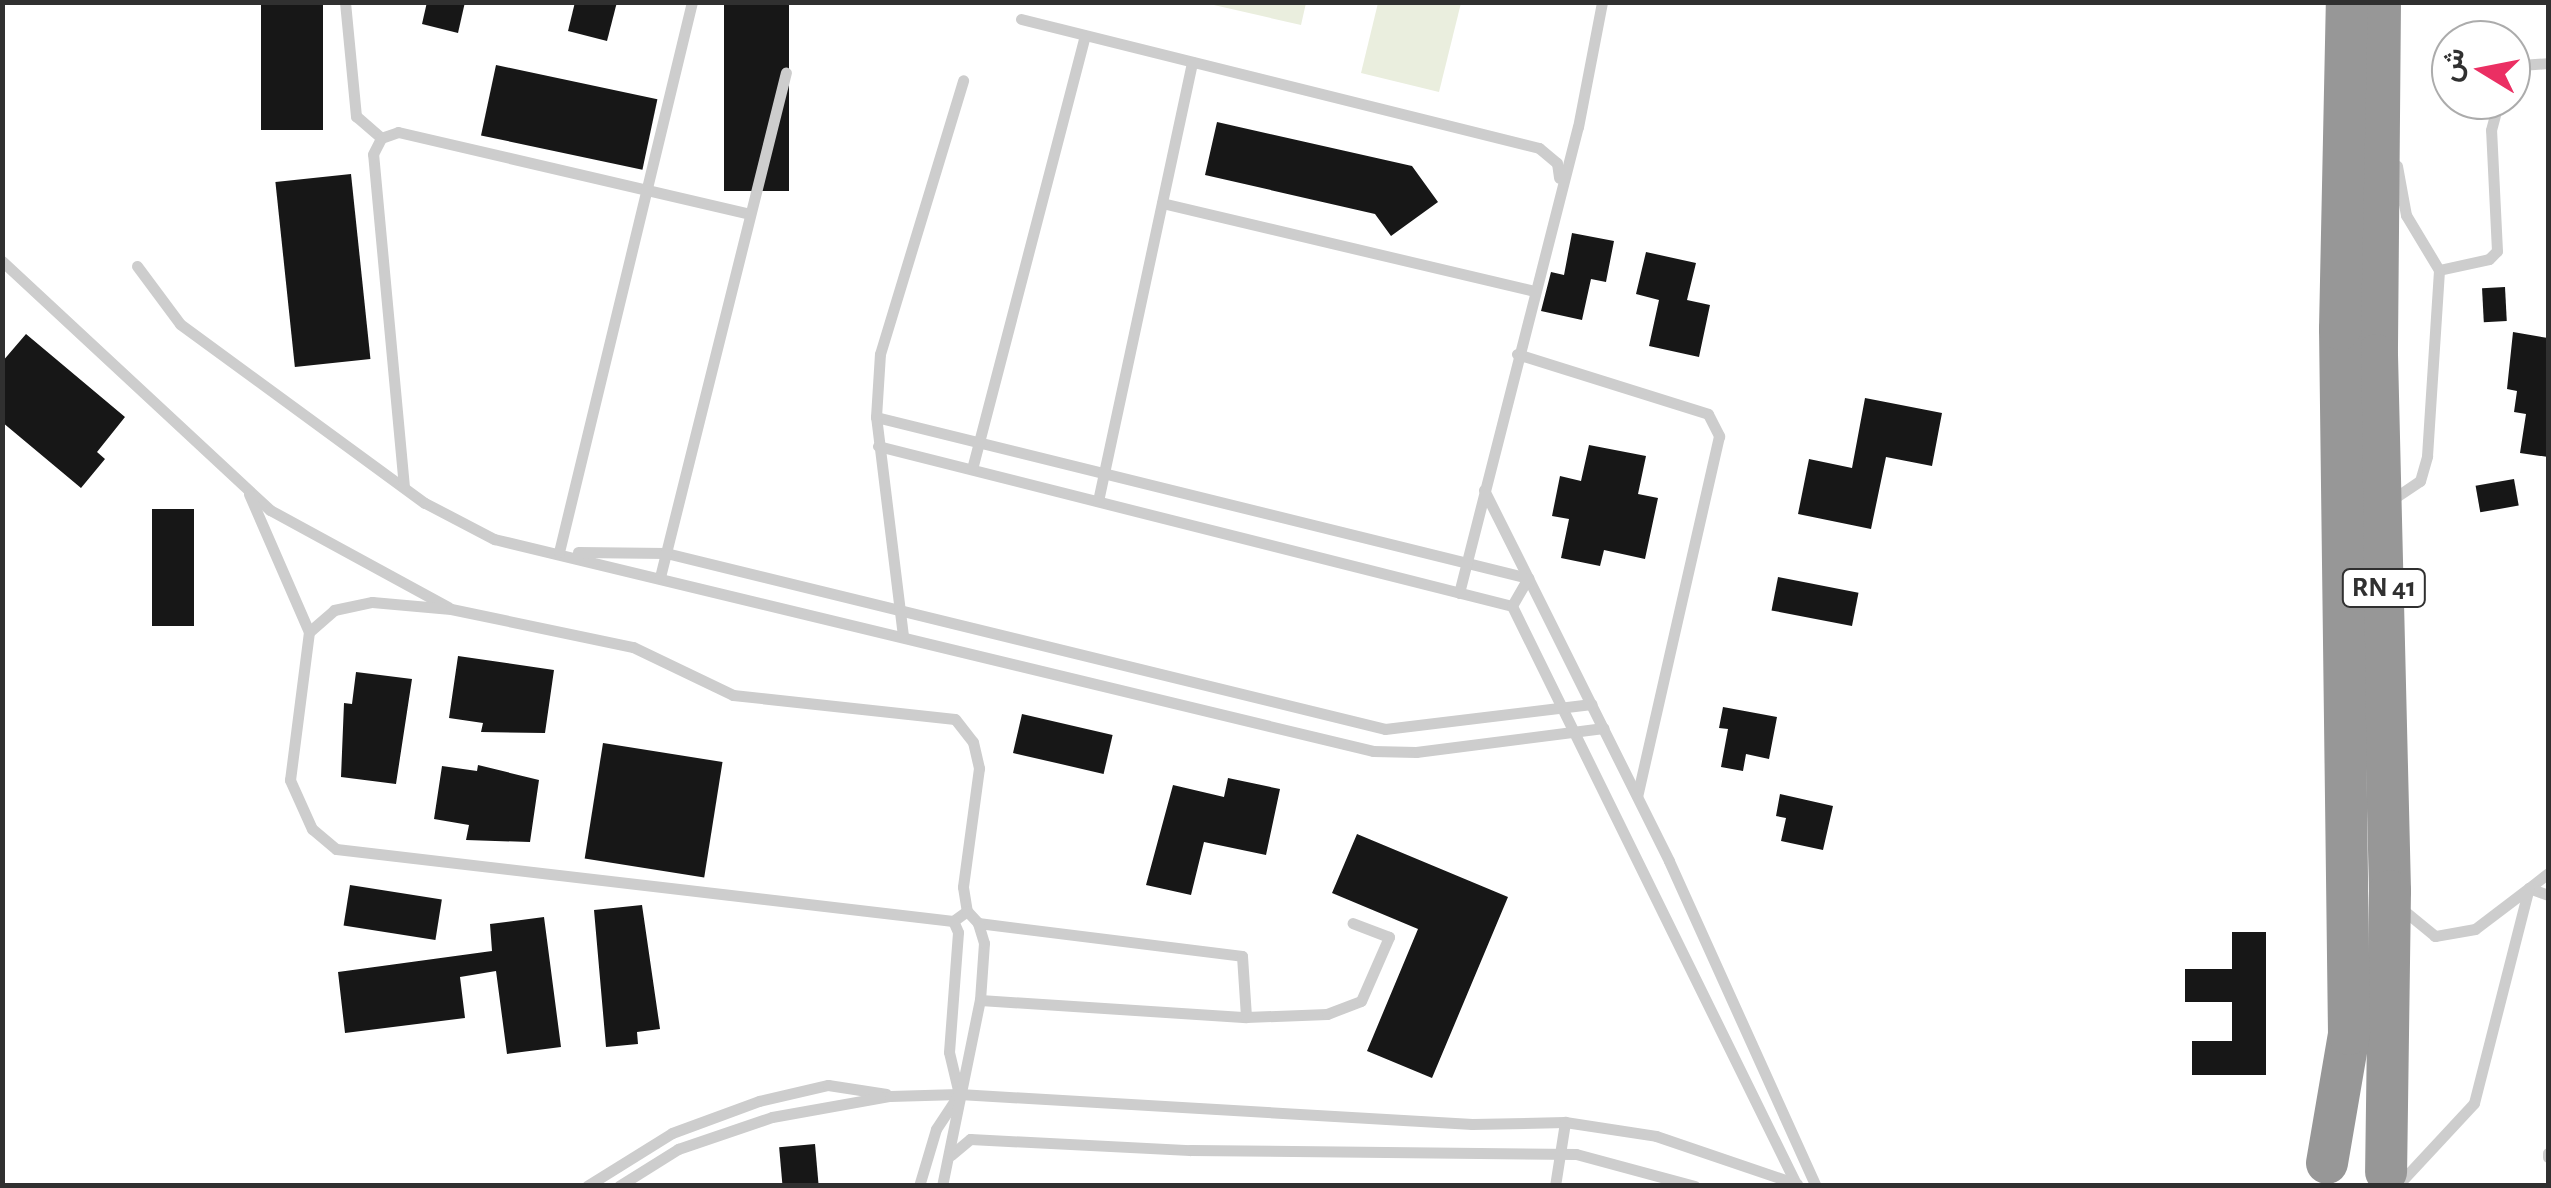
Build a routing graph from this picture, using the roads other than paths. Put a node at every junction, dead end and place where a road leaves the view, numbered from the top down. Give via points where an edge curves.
1 (345, 2) edge
2 (692, 2) edge
3 (1602, 2) edge
4 (2347, 2) edge
5 (2380, 2) edge
6 (1021, 20) dead end
7 (1085, 35) junction
8 (1192, 62) junction
9 (786, 72) dead end
10 (964, 80) dead end
11 (2494, 120) edge
12 (2380, 137) junction
13 (381, 138) junction
14 (1560, 182) junction
15 (646, 191) junction
16 (1162, 203) junction
17 (750, 214) junction
18 (2, 260) edge
19 (137, 266) dead end
20 (2439, 270) junction
21 (1533, 291) junction
22 (1518, 354) junction
23 (876, 417) junction
24 (979, 442) junction
25 (878, 446) junction
26 (972, 469) junction
27 (1104, 473) junction
28 (404, 488) junction
29 (1484, 489) junction
30 (247, 490) junction
31 (1098, 502) junction
32 (2382, 506) junction
33 (560, 552) junction
34 (666, 553) junction
35 (1466, 562) junction
36 (660, 577) junction
37 (1528, 578) junction
38 (1460, 593) junction
39 (1512, 606) junction
40 (451, 609) junction
41 (900, 610) junction
42 (309, 632) junction
43 (903, 636) junction
44 (1591, 704) junction
45 (1564, 708) junction
46 (1603, 728) junction
47 (1576, 732) junction
48 (1637, 796) junction
49 (2548, 873) edge
50 (2529, 888) junction
51 (2390, 891) junction
52 (2548, 895) edge
53 (966, 911) junction
54 (953, 921) junction
55 (978, 923) junction
56 (1352, 923) dead end
57 (980, 1000) junction
58 (1246, 1017) junction
59 (959, 1094) junction
60 (890, 1096) junction
61 (1565, 1122) junction
62 (1560, 1154) junction
63 (951, 1155) junction
64 (2321, 1174) edge
65 (2391, 1181) edge
66 (1798, 1185) edge
67 (587, 1186) edge
68 (620, 1186) edge
69 (919, 1186) edge
70 (942, 1186) edge
71 (1555, 1186) edge
72 (1695, 1186) edge
73 (1816, 1186) edge

1 - 13 lane via 356,116
2 - 15 lane
3 - 14 lane via 1578,127
4 - 64 highway, RN 41 via 2340,330 2350,1034
5 - 12 highway, RN 41
6 - 7 lane
7 - 8 lane
7 - 24 lane
8 - 14 lane via 1539,148 1557,163
8 - 16 lane
9 - 17 lane
10 - 23 lane via 880,354
11 - 20 lane via 2497,251 2489,259
12 - 20 lane via 2397,164 2406,215
12 - 32 highway, RN 41
13 - 15 lane via 398,132
13 - 28 lane via 374,154
14 - 21 lane
15 - 17 lane
15 - 33 lane
16 - 21 lane
16 - 27 lane
17 - 34 lane
18 - 30 lane
19 - 28 lane via 180,324
20 - 32 lane via 2427,456 2420,481
21 - 22 lane
22 - 29 lane
22 - 48 lane via 1708,414 1719,436
23 - 24 lane
23 - 25 lane
24 - 26 lane
24 - 27 lane
25 - 26 lane
25 - 41 lane
26 - 31 lane
27 - 31 lane
27 - 35 lane
28 - 33 lane via 494,539
29 - 35 lane
29 - 37 lane
30 - 40 lane via 270,510
30 - 42 lane
31 - 38 lane
32 - 51 highway, RN 41
33 - 34 lane
33 - 36 lane
34 - 36 lane
34 - 41 lane
35 - 37 lane
35 - 38 lane
36 - 43 lane
37 - 39 lane
37 - 44 lane
38 - 39 lane
39 - 45 lane
40 - 42 lane via 372,602 334,610
40 - 53 lane via 633,647 733,695 955,719 973,742 980,768 963,887
41 - 43 lane
41 - 45 lane via 1385,729
42 - 54 lane via 290,780 312,829 336,849
43 - 47 lane via 1374,751
44 - 45 lane
44 - 46 lane
45 - 47 lane
46 - 47 lane
46 - 48 lane
47 - 66 lane
48 - 73 lane
49 - 50 lane
50 - 51 lane via 2476,929 2435,936 2407,916
50 - 52 lane
50 - 65 lane via 2474,1102
51 - 65 highway, RN 41
53 - 54 lane
53 - 55 lane
54 - 59 lane via 958,932 950,1052
55 - 57 lane via 984,943
55 - 58 lane via 1242,956
56 - 58 lane via 1389,937 1361,1001 1328,1014
57 - 58 lane
57 - 59 lane
59 - 60 lane
59 - 61 lane via 1472,1124
59 - 63 lane
59 - 69 lane via 936,1129
60 - 67 lane via 828,1085 759,1101 672,1133
60 - 68 lane via 722,1132 678,1149
61 - 62 lane
61 - 66 lane via 1656,1136
62 - 63 lane via 970,1140
62 - 71 lane
62 - 72 lane
63 - 70 lane
64 - 65 highway via 2353,1152

